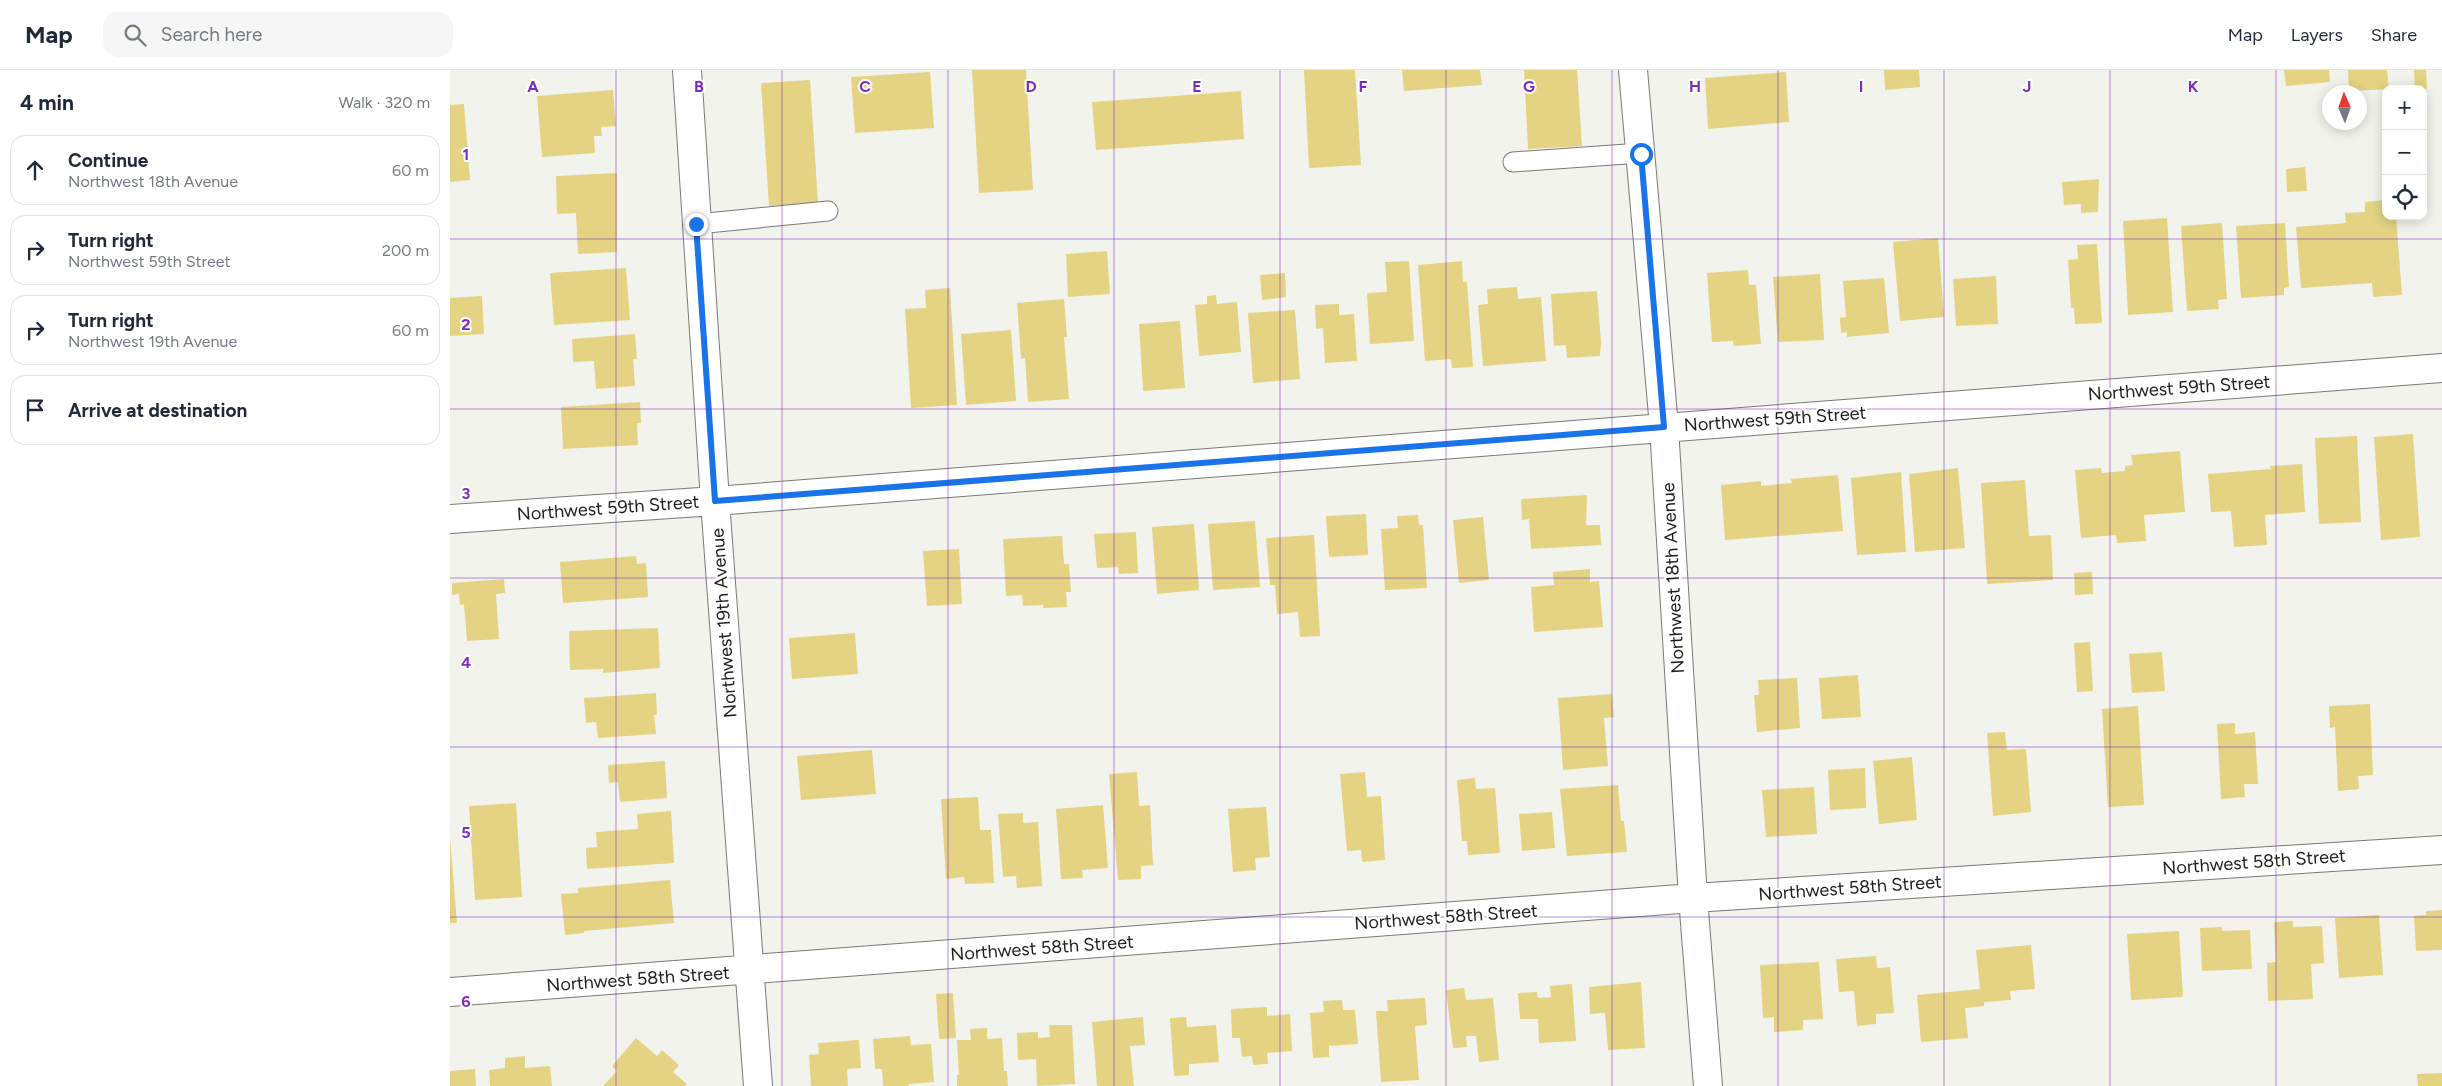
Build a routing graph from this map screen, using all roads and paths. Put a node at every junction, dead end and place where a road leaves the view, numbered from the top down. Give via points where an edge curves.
1 (687, 70) edge
2 (1633, 70) edge
3 (1641, 154) junction
4 (1514, 162) dead end
5 (828, 211) dead end
6 (696, 224) junction
7 (2442, 368) edge
8 (1664, 427) junction
9 (715, 501) junction
10 (450, 519) edge
11 (2442, 850) edge
12 (1693, 898) junction
13 (750, 971) junction
14 (450, 992) edge
15 (758, 1086) edge
16 (1708, 1086) edge

1 - 6 street, Northwest 19th Avenue
2 - 3 street, Northwest 18th Avenue
3 - 4 lane
3 - 8 street, Northwest 18th Avenue
5 - 6 lane
6 - 9 street, Northwest 19th Avenue
7 - 8 street, Northwest 59th Street
8 - 9 street, Northwest 59th Street
8 - 12 street, Northwest 18th Avenue
9 - 10 street, Northwest 59th Street
9 - 13 street, Northwest 19th Avenue
11 - 12 street, Northwest 58th Street
12 - 13 street, Northwest 58th Street
12 - 16 street, Northwest 18th Avenue
13 - 14 street, Northwest 58th Street
13 - 15 street, Northwest 19th Avenue

